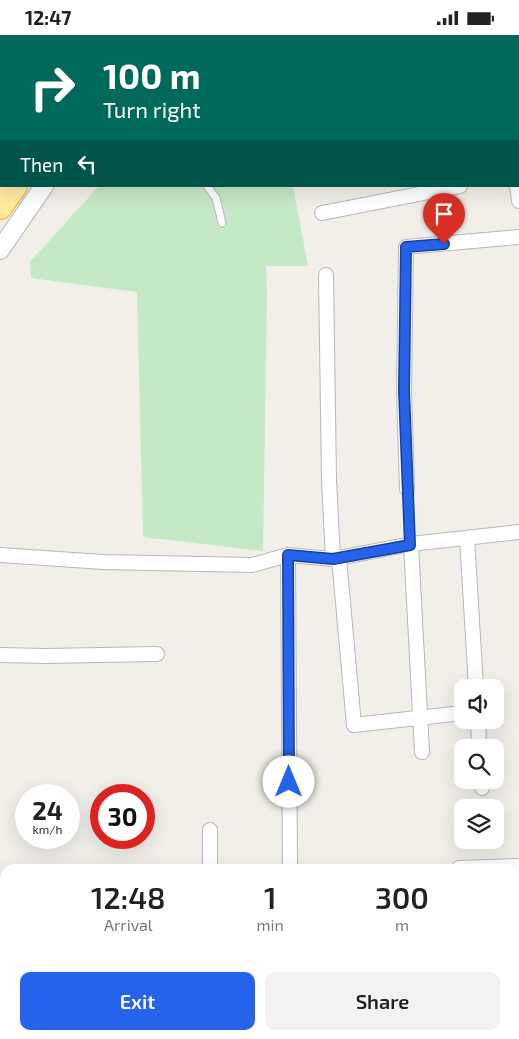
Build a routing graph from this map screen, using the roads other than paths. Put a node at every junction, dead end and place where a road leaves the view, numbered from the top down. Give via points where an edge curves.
1 (13, 187) edge
2 (43, 187) edge
3 (208, 187) edge
4 (455, 187) edge
5 (0, 207) edge
6 (322, 213) dead end
7 (222, 223) dead end
8 (519, 237) edge
9 (0, 249) edge
10 (326, 275) dead end
11 (407, 489) joint
12 (519, 532) edge
13 (467, 538) junction
14 (410, 545) junction
15 (0, 555) edge
16 (288, 555) junction
17 (336, 559) junction
18 (157, 654) dead end
19 (0, 655) edge
20 (476, 679) edge
21 (454, 714) edge
22 (420, 718) junction
23 (422, 752) dead end
24 (210, 830) dead end
25 (210, 864) edge
26 (290, 864) edge

1 - 5 highway
2 - 9 street
3 - 7 lane via 216,198
4 - 6 street
8 - 11 street via 406,247 404,391
10 - 17 street via 329,470
11 - 14 lane
12 - 13 street
13 - 14 street
13 - 20 street
14 - 17 street
14 - 22 street
15 - 16 street via 103,563 252,565
16 - 17 street
16 - 26 street
17 - 22 street via 354,725
18 - 19 street
21 - 22 street
22 - 23 street
24 - 25 street

